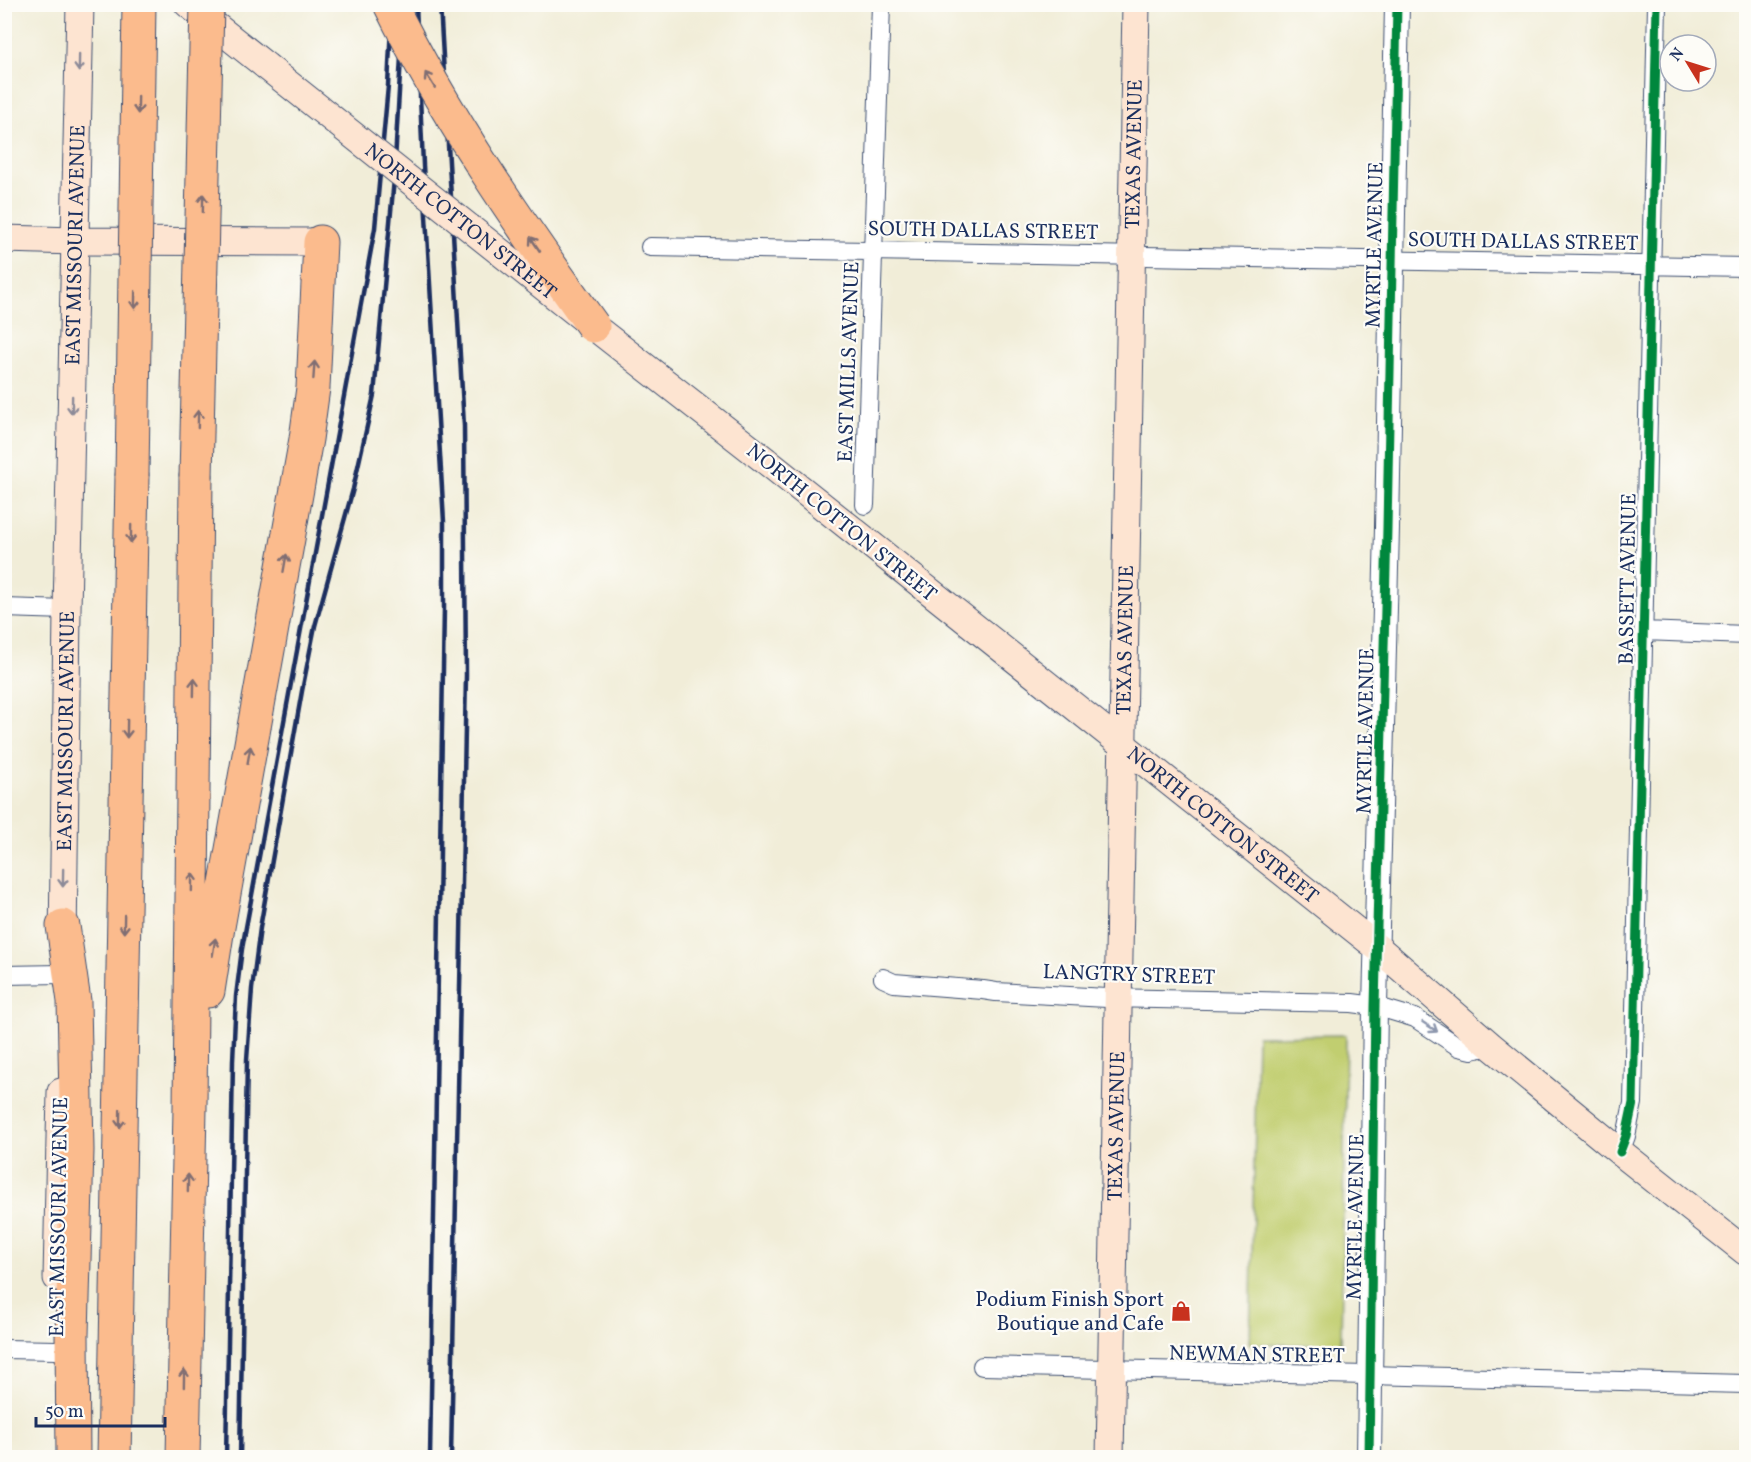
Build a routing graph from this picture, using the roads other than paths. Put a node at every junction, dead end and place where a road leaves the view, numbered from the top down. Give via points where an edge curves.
1 (80, 4) edge
2 (139, 4) edge
3 (188, 4) edge
4 (207, 4) edge
5 (390, 4) edge
6 (881, 4) edge
7 (1136, 4) edge
8 (1397, 4) edge
9 (1657, 4) edge
10 (4, 239) edge
11 (75, 242) junction
12 (320, 242) joint
13 (650, 248) dead end
14 (874, 251) junction
15 (1132, 256) junction
16 (1392, 261) junction
17 (1652, 265) junction
18 (1746, 267) edge
19 (593, 326) junction
20 (866, 505) dead end
21 (4, 608) edge
22 (67, 610) junction
23 (1644, 632) junction
24 (1746, 635) edge
25 (1123, 744) junction
26 (63, 926) junction
27 (1378, 948) junction
28 (62, 974) junction
29 (4, 975) edge
30 (884, 978) dead end
31 (1119, 998) junction
32 (1375, 1006) junction
33 (1491, 1047) junction
34 (190, 1108) junction
35 (1620, 1152) junction
36 (1746, 1252) edge
37 (4, 1349) edge
38 (56, 1350) junction
39 (982, 1366) dead end
40 (1112, 1371) junction
41 (1371, 1374) junction
42 (1746, 1384) edge
43 (57, 1458) edge
44 (73, 1458) edge
45 (114, 1458) edge
46 (183, 1458) edge
47 (1110, 1458) edge
48 (1369, 1458) edge

1 -> 11 main road, EAST MISSOURI AVENUE
2 -> 45 highway, bridge
3 - 19 main road, NORTH COTTON STREET, bridge
34 -> 4 highway, bridge via 196,477
19 -> 5 highway, bridge via 478,157 417,60
6 - 14 street, EAST MILLS AVENUE
7 - 15 main road, TEXAS AVENUE
8 - 16 street, MYRTLE AVENUE
9 - 17 street, BASSETT AVENUE
10 - 11 main road
11 - 12 main road
11 -> 22 main road, EAST MISSOURI AVENUE
34 -> 12 highway via 218,927 306,439
13 - 14 street, SOUTH DALLAS STREET
14 - 15 street, SOUTH DALLAS STREET
14 - 20 street, EAST MILLS AVENUE
15 - 16 street, SOUTH DALLAS STREET
15 - 25 main road, TEXAS AVENUE
16 - 17 street, SOUTH DALLAS STREET
16 - 27 street, MYRTLE AVENUE
17 - 18 street, SOUTH DALLAS STREET
17 - 23 street, BASSETT AVENUE
19 - 25 main road, NORTH COTTON STREET, bridge
21 - 22 street
22 -> 26 main road, EAST MISSOURI AVENUE
23 - 24 street
23 - 35 street, BASSETT AVENUE via 1633,1103
25 - 27 main road, NORTH COTTON STREET
25 - 31 main road, TEXAS AVENUE
26 - 28 main road, EAST MISSOURI AVENUE
26 - 44 highway via 74,1001
27 - 32 street, MYRTLE AVENUE
27 - 33 main road, NORTH COTTON STREET
28 - 29 street
28 - 38 main road, EAST MISSOURI AVENUE
30 - 31 street, LANGTRY STREET via 894,983 996,992
31 - 32 street, LANGTRY STREET
31 - 40 main road, TEXAS AVENUE
32 -> 33 street via 1423,1022 1459,1047
32 - 41 street, MYRTLE AVENUE
33 - 35 main road, NORTH COTTON STREET
46 -> 34 highway
35 - 36 main road, NORTH COTTON STREET
37 - 38 street
38 - 43 main road, EAST MISSOURI AVENUE
39 - 40 street, NEWMAN STREET
40 - 41 street, NEWMAN STREET
40 - 47 main road, TEXAS AVENUE
41 - 42 street, NEWMAN STREET
41 - 48 street, MYRTLE AVENUE

